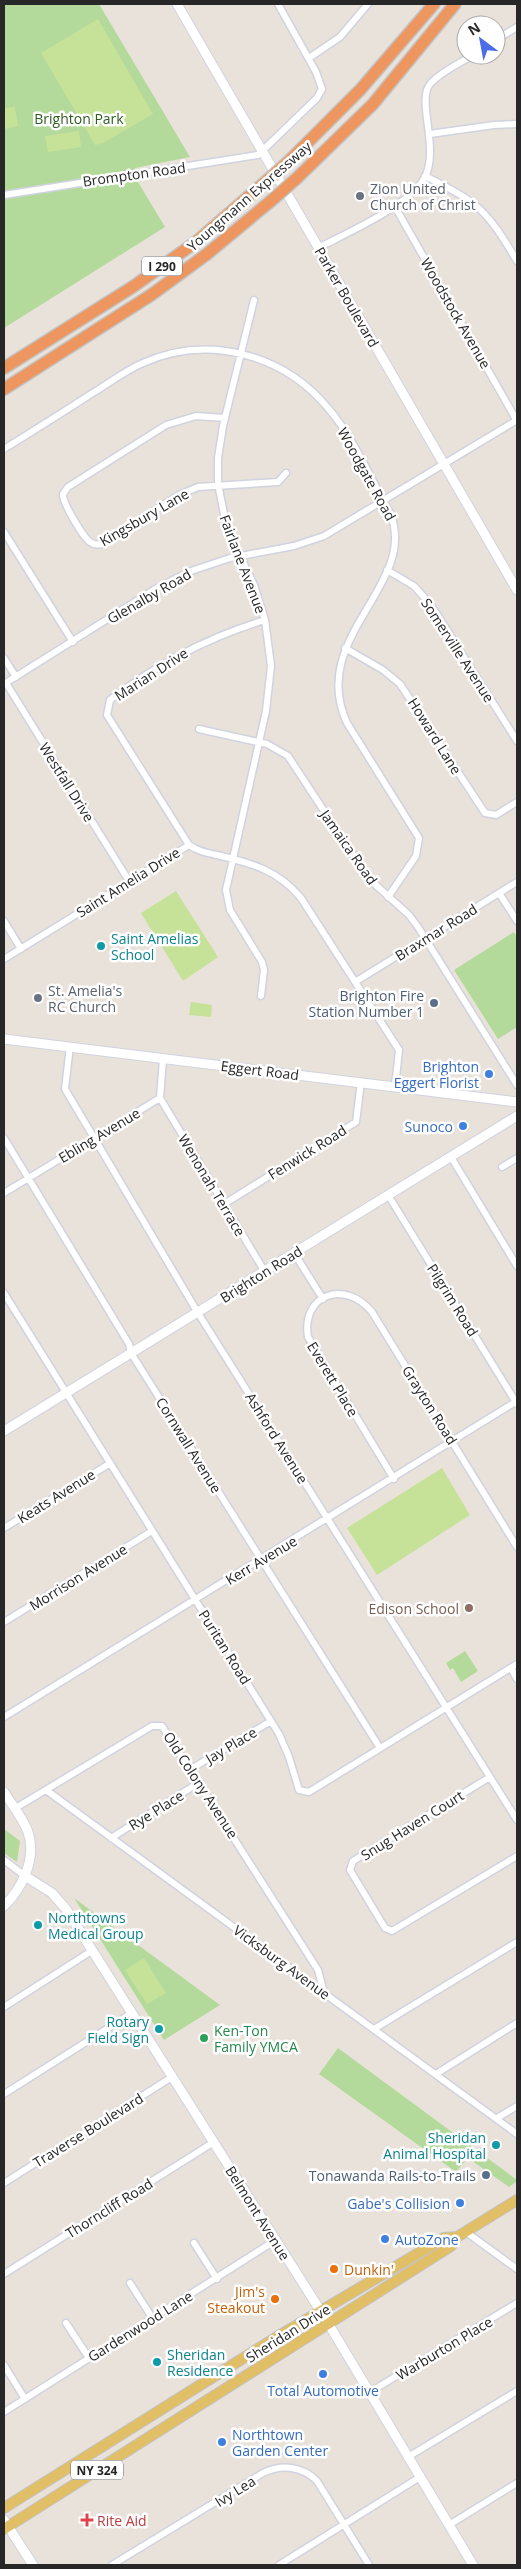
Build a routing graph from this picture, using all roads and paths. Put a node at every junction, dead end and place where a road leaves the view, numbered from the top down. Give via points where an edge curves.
1 (177, 4) edge
2 (278, 4) edge
3 (368, 4) edge
4 (434, 4) edge
5 (455, 4) edge
6 (517, 27) edge
7 (506, 34) edge
8 (309, 58) junction
9 (457, 65) edge
10 (517, 124) edge
11 (430, 134) junction
12 (263, 150) junction
13 (425, 176) junction
14 (4, 195) edge
15 (394, 205) junction
16 (318, 248) junction
17 (517, 261) edge
18 (254, 300) dead end
19 (241, 353) junction
20 (4, 368) edge
21 (4, 389) edge
22 (225, 418) junction
23 (517, 422) edge
24 (4, 449) edge
25 (443, 466) junction
26 (286, 473) dead end
27 (218, 484) junction
28 (384, 502) junction
29 (4, 532) edge
30 (239, 556) junction
31 (387, 570) junction
32 (517, 590) edge
33 (265, 620) junction
34 (73, 642) junction
35 (345, 648) junction
36 (4, 658) edge
37 (16, 677) junction
38 (5, 684) edge
39 (199, 728) dead end
40 (517, 741) edge
41 (259, 742) junction
42 (517, 802) edge
43 (189, 845) junction
44 (233, 859) junction
45 (129, 881) junction
46 (517, 882) edge
47 (499, 893) junction
48 (388, 897) junction
49 (4, 921) edge
50 (517, 921) edge
51 (425, 938) junction
52 (21, 949) junction
53 (4, 959) edge
54 (355, 982) junction
55 (261, 996) dead end
56 (4, 1039) edge
57 (70, 1046) junction
58 (164, 1059) junction
59 (361, 1082) junction
60 (517, 1085) edge
61 (395, 1087) junction
62 (160, 1098) junction
63 (517, 1102) edge
64 (517, 1117) edge
65 (4, 1138) edge
66 (94, 1138) junction
67 (451, 1157) junction
68 (517, 1158) edge
69 (502, 1167) dead end
70 (28, 1178) junction
71 (4, 1193) edge
72 (388, 1195) junction
73 (224, 1204) junction
74 (294, 1253) junction
75 (517, 1266) edge
76 (265, 1272) junction
77 (4, 1293) edge
78 (323, 1299) junction
79 (198, 1312) junction
80 (131, 1353) junction
81 (65, 1394) junction
82 (517, 1403) edge
83 (4, 1431) edge
84 (453, 1442) junction
85 (109, 1464) junction
86 (394, 1479) junction
87 (328, 1519) junction
88 (4, 1528) edge
89 (152, 1531) junction
90 (517, 1547) edge
91 (261, 1560) junction
92 (195, 1600) junction
93 (4, 1622) edge
94 (517, 1664) edge
95 (511, 1668) junction
96 (517, 1679) edge
97 (446, 1708) junction
98 (4, 1717) edge
99 (271, 1721) junction
100 (380, 1748) junction
101 (191, 1769) junction
102 (490, 1777) junction
103 (200, 1782) junction
104 (46, 1790) junction
105 (4, 1792) edge
106 (14, 1809) junction
107 (517, 1820) edge
108 (111, 1838) junction
109 (517, 1856) edge
110 (4, 1860) edge
111 (25, 1876) junction
112 (4, 1906) edge
113 (517, 1942) edge
114 (93, 1950) junction
115 (324, 1993) junction
116 (4, 2007) edge
117 (132, 2013) junction
118 (517, 2024) edge
119 (374, 2029) junction
120 (436, 2074) junction
121 (172, 2077) junction
122 (4, 2094) edge
123 (517, 2106) edge
124 (497, 2118) junction
125 (517, 2134) edge
126 (214, 2142) junction
127 (4, 2183) edge
128 (517, 2200) edge
129 (461, 2234) junction
130 (276, 2240) junction
131 (194, 2243) dead end
132 (517, 2269) edge
133 (4, 2274) edge
134 (217, 2278) junction
135 (130, 2283) dead end
136 (517, 2303) edge
137 (321, 2312) junction
138 (153, 2319) junction
139 (66, 2323) dead end
140 (328, 2324) junction
141 (89, 2358) junction
142 (4, 2365) edge
143 (517, 2390) edge
144 (370, 2392) junction
145 (25, 2399) junction
146 (158, 2411) junction
147 (4, 2412) edge
148 (167, 2426) junction
149 (408, 2457) junction
150 (420, 2477) junction
151 (517, 2483) edge
152 (4, 2508) edge
153 (344, 2524) junction
154 (5, 2525) edge
155 (449, 2525) junction
156 (33, 2565) edge
157 (112, 2565) edge
158 (279, 2565) edge
159 (369, 2565) edge
160 (473, 2565) edge

1 - 12 street, Parker Boulevard
2 - 8 street
3 - 8 street via 340,36
4 - 20 highway, Youngmann Expressway / I 290, bridge via 360,90 288,162 196,242 134,286
5 - 21 highway, Youngmann Expressway / I 290, bridge via 373,104 272,200 151,295
6 - 7 street
8 - 12 street via 322,84 321,93
9 - 11 street via 434,79 427,88 425,98
10 - 11 street via 494,124
11 - 13 street via 432,153
12 - 14 street, Brompton Road via 258,155 226,161
12 - 16 street, Parker Boulevard
13 - 15 street via 412,194
13 - 17 street via 479,206 492,220
15 - 16 street
15 - 23 street, Woodstock Avenue
16 - 25 street, Parker Boulevard
18 - 19 street, Fairlane Avenue
19 - 22 street, Fairlane Avenue
19 - 24 street, Woodgate Road via 183,351 142,363
19 - 28 street, Woodgate Road via 286,371 320,399 336,418
22 - 27 street, Fairlane Avenue via 218,458
22 - 27 street, Kingsbury Lane via 196,416 166,425 68,487 63,498 87,540 98,545 188,491
23 - 25 street, Glenalby Road
25 - 28 street, Glenalby Road
25 - 32 street, Parker Boulevard
26 - 27 street, Kingsbury Lane via 278,482
27 - 30 street, Fairlane Avenue via 227,529
28 - 30 street, Glenalby Road via 309,542
28 - 31 street, Woodgate Road via 397,538
29 - 34 street
30 - 33 street, Fairlane Avenue via 254,585
30 - 34 street, Glenalby Road via 174,579
31 - 35 street, Woodgate Road
31 - 40 street, Somerville Avenue via 414,586 431,606
33 - 41 street, Fairlane Avenue via 271,666 268,702
33 - 43 street, Marian Drive via 191,648 108,704 108,718
34 - 37 street, Glenalby Road
35 - 42 street, Howard Lane via 400,684 484,813 496,815
35 - 48 street, Woodgate Road via 337,684 342,713 419,838 416,856
36 - 37 street
37 - 38 street, Glenalby Road
38 - 45 street, Westfall Drive
39 - 41 street, Jamaica Road
41 - 44 street, Fairlane Avenue
41 - 48 street, Jamaica Road via 275,747 293,763 368,878
43 - 44 street, Saint Amelia Drive
43 - 45 street, Saint Amelia Drive
44 - 54 street, Saint Amelia Drive via 271,871 294,889
44 - 55 street, Fairlane Avenue via 226,898 262,962
45 - 52 street, Saint Amelia Drive
46 - 47 street, Braxmar Road
47 - 50 street
47 - 51 street, Braxmar Road
48 - 51 street, Jamaica Road via 409,915
49 - 52 street
51 - 54 street, Braxmar Road
51 - 60 street, Jamaica Road
52 - 53 street, Saint Amelia Drive
54 - 61 street, Saint Amelia Drive via 398,1050
56 - 57 street, Eggert Road
57 - 58 street, Eggert Road
57 - 66 street, Ashford Avenue via 65,1089
58 - 59 street, Eggert Road
58 - 62 street
59 - 61 street, Eggert Road
59 - 73 street, Fenwick Road via 356,1122
61 - 63 street, Eggert Road
62 - 66 street, Ebling Avenue
62 - 73 street, Wenonah Terrace
64 - 67 street, Brighton Road
65 - 70 street, Cornwall Avenue
66 - 70 street, Ebling Avenue
66 - 79 street, Ashford Avenue
67 - 72 street, Brighton Road
67 - 75 street
68 - 69 street
70 - 71 street, Ebling Avenue
70 - 80 street, Cornwall Avenue via 129,1344
72 - 74 street, Brighton Road
72 - 82 street, Pilgrim Road
73 - 76 street, Wenonah Terrace
74 - 76 street, Brighton Road
74 - 78 street
76 - 79 street, Brighton Road
77 - 81 street, Puritan Road
78 - 84 street, Grayton Road via 344,1293 366,1305
78 - 86 street, Everett Place via 308,1317 310,1342
79 - 80 street, Brighton Road
79 - 87 street, Ashford Avenue
80 - 81 street, Brighton Road
80 - 91 street, Cornwall Avenue
81 - 83 street, Brighton Road
81 - 85 street, Puritan Road
82 - 84 street, Kerr Avenue
84 - 86 street, Kerr Avenue
84 - 90 street, Grayton Road
85 - 88 street, Keats Avenue
85 - 89 street, Puritan Road
86 - 87 street, Kerr Avenue
87 - 91 street, Kerr Avenue
87 - 97 street, Ashford Avenue
89 - 92 street, Puritan Road
89 - 93 street, Morrison Avenue
91 - 92 street, Kerr Avenue
91 - 100 street, Cornwall Avenue
92 - 98 street, Kerr Avenue
92 - 99 street, Puritan Road
94 - 95 street, Puritan Road
95 - 96 street
95 - 97 street, Puritan Road
97 - 100 street, Puritan Road
97 - 102 street, Ashford Avenue
99 - 100 street, Puritan Road via 286,1748 296,1787 301,1792 309,1792
99 - 101 street, Jay Place
101 - 103 street, Old Colony Avenue
101 - 104 street, Old Colony Avenue via 165,1728 155,1725
102 - 107 street, Ashford Avenue
102 - 109 street, Snug Haven Court via 352,1861 350,1870 385,1928 392,1931
103 - 108 street, Rye Place
103 - 115 street, Old Colony Avenue via 318,1970
104 - 106 street, Old Colony Avenue
104 - 108 street, Vicksburg Avenue
105 - 106 street
106 - 111 street via 30,1839
108 - 115 street, Vicksburg Avenue
110 - 111 street
111 - 112 street
111 - 114 street, Belmont Avenue via 57,1898
113 - 119 street
114 - 116 street
114 - 117 street, Belmont Avenue
115 - 119 street, Vicksburg Avenue
117 - 121 street, Belmont Avenue
117 - 122 street
118 - 120 street
119 - 120 street, Vicksburg Avenue
120 - 124 street, Vicksburg Avenue
121 - 126 street, Belmont Avenue
121 - 127 street, Traverse Boulevard
123 - 124 street
124 - 125 street, Vicksburg Avenue
126 - 130 street, Belmont Avenue
126 - 133 street, Thorncliff Road
128 - 129 main road, Sheridan Drive / NY 324
129 - 132 street
129 - 137 main road, Sheridan Drive / NY 324 via 444,2238
129 - 140 main road, Sheridan Drive / NY 324 via 451,2246
130 - 134 street, Gardenwood Lane
130 - 137 street, Belmont Avenue
131 - 134 street
134 - 138 street, Gardenwood Lane
135 - 138 street
136 - 144 street, Warburton Place
137 - 140 street, Belmont Avenue
137 - 146 main road, Sheridan Drive / NY 324
138 - 141 street, Gardenwood Lane
139 - 141 street
140 - 144 street, Belmont Avenue
140 - 148 main road, Sheridan Drive / NY 324
141 - 145 street, Gardenwood Lane
142 - 145 street
143 - 149 street
144 - 149 street, Belmont Avenue
145 - 147 street, Gardenwood Lane
146 - 148 main road
146 - 152 main road, Sheridan Drive / NY 324
148 - 154 main road, Sheridan Drive / NY 324
149 - 150 street, Belmont Avenue
150 - 153 street
150 - 155 street, Belmont Avenue
151 - 155 street
153 - 157 street, Ivy Lea via 312,2476 293,2468 278,2468 263,2473
153 - 158 street
153 - 159 street, Ivy Lea
154 - 156 street
155 - 160 street, Belmont Avenue

